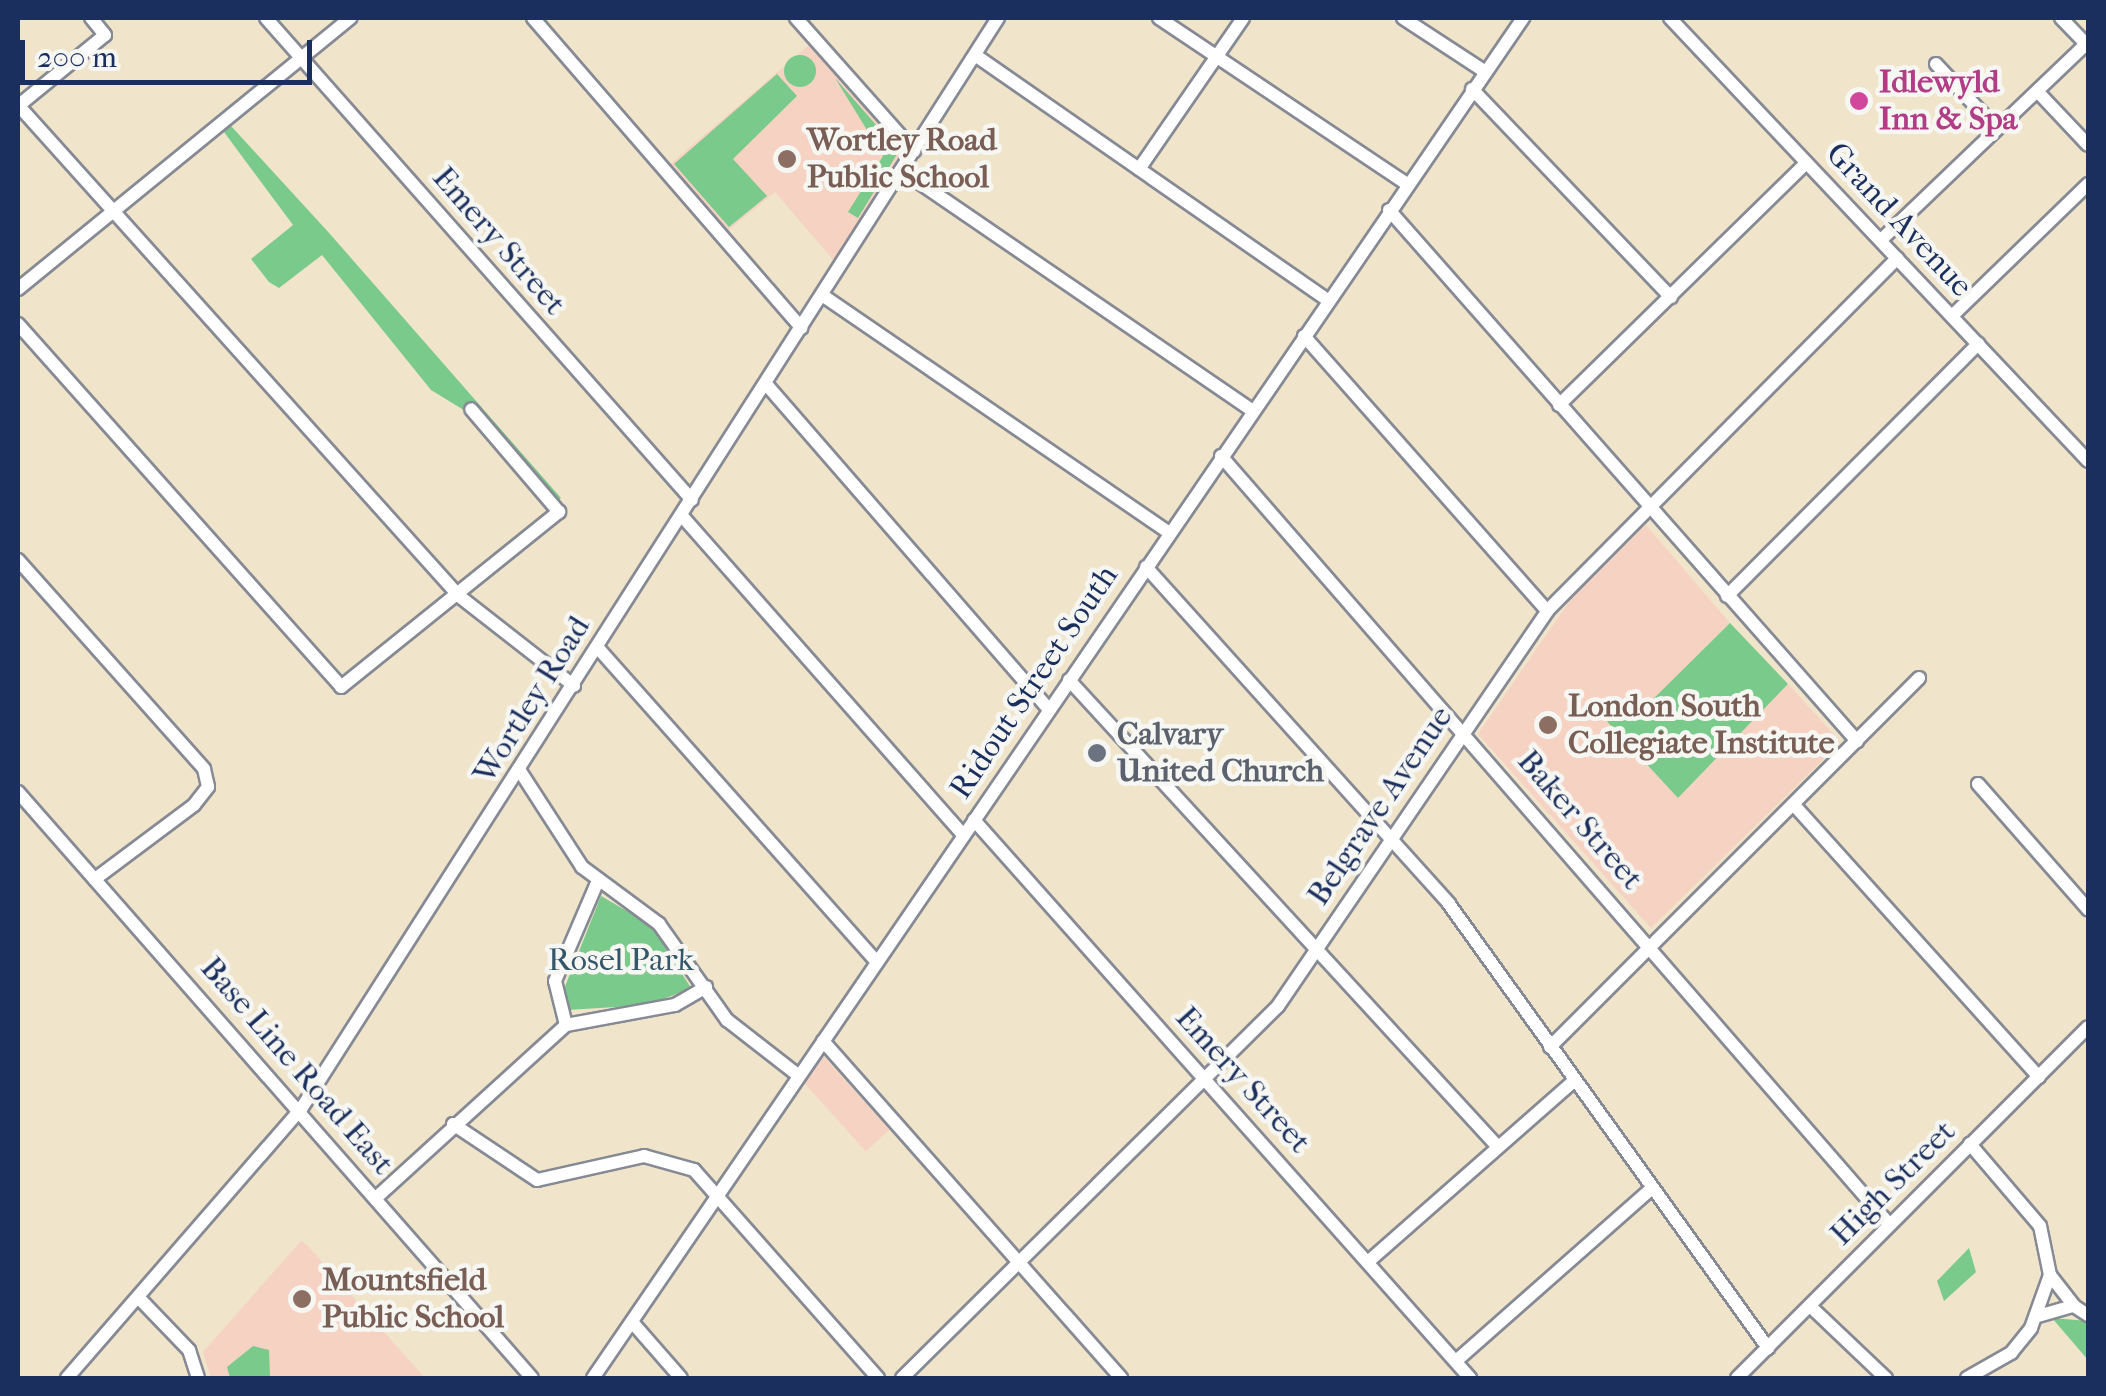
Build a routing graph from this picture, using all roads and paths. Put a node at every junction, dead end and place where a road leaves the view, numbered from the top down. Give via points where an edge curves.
1 (91, 18) edge
2 (266, 18) edge
3 (350, 18) edge
4 (533, 18) edge
5 (796, 18) edge
6 (998, 18) edge
7 (1159, 18) edge
8 (1243, 18) edge
9 (1403, 18) edge
10 (1523, 18) edge
11 (1670, 18) edge
12 (2061, 18) edge
13 (2087, 43) edge
14 (975, 55) junction
15 (1216, 57) junction
16 (303, 60) junction
17 (1936, 64) dead end
18 (1484, 71) junction
19 (1472, 88) junction
20 (2037, 91) junction
21 (18, 105) edge
22 (1997, 129) junction
23 (2088, 145) edge
24 (914, 151) junction
25 (1806, 162) junction
26 (1139, 169) junction
27 (901, 170) junction
28 (1407, 184) junction
29 (2088, 184) edge
30 (1390, 210) junction
31 (115, 212) junction
32 (1882, 240) junction
33 (1897, 258) junction
34 (18, 289) edge
35 (822, 295) junction
36 (1671, 297) junction
37 (1328, 300) junction
38 (1952, 316) junction
39 (18, 324) edge
40 (802, 328) junction
41 (1304, 336) junction
42 (1978, 344) junction
43 (766, 384) junction
44 (1559, 405) junction
45 (470, 409) dead end
46 (1253, 410) junction
47 (1222, 456) junction
48 (2088, 461) edge
49 (692, 500) junction
50 (1648, 504) junction
51 (682, 516) junction
52 (1169, 534) junction
53 (18, 560) edge
54 (1146, 567) junction
55 (458, 596) junction
56 (1726, 596) junction
57 (1547, 611) junction
58 (598, 648) junction
59 (1919, 678) dead end
60 (1069, 680) junction
61 (574, 686) junction
62 (1050, 709) junction
63 (1465, 729) junction
64 (1857, 741) junction
65 (520, 771) junction
66 (1978, 784) dead end
67 (18, 792) edge
68 (1794, 805) junction
69 (974, 820) junction
70 (963, 835) junction
71 (1391, 842) junction
72 (95, 879) junction
73 (597, 883) junction
74 (2088, 910) edge
75 (1654, 947) junction
76 (1313, 953) junction
77 (877, 962) junction
78 (706, 987) junction
79 (566, 1025) junction
80 (2088, 1027) edge
81 (823, 1041) junction
82 (1550, 1046) junction
83 (799, 1076) junction
84 (2039, 1078) junction
85 (1206, 1080) junction
86 (1574, 1081) junction
87 (301, 1109) junction
88 (453, 1124) junction
89 (1970, 1144) junction
90 (1498, 1147) junction
91 (1651, 1189) junction
92 (377, 1197) junction
93 (715, 1198) junction
94 (1890, 1225) junction
95 (1369, 1261) junction
96 (1021, 1264) junction
97 (2050, 1275) junction
98 (138, 1297) junction
99 (1810, 1306) junction
100 (2074, 1306) junction
101 (2088, 1314) edge
102 (2038, 1316) junction
103 (632, 1322) junction
104 (1768, 1348) junction
105 (1456, 1362) junction
106 (1882, 1376) edge
107 (66, 1378) edge
108 (198, 1378) edge
109 (532, 1378) edge
110 (593, 1378) edge
111 (681, 1378) edge
112 (878, 1378) edge
113 (902, 1378) edge
114 (1119, 1378) edge
115 (1470, 1378) edge
116 (1737, 1378) edge
117 (1966, 1378) edge

1 - 21 street via 106,35
2 - 16 street, Emery Street
3 - 16 street
4 - 40 street
5 - 24 street
6 - 14 street, Wortley Road
7 - 15 street
8 - 15 street
9 - 18 street
10 - 18 street, Ridout Street South
11 - 25 street, Grand Avenue
12 - 13 street
13 - 20 street
14 - 24 street, Wortley Road
14 - 26 street
15 - 26 street
15 - 28 street
16 - 31 street
16 - 49 street, Emery Street
17 - 22 street
18 - 19 street, Ridout Street South
19 - 28 street, Ridout Street South
19 - 36 street
20 - 22 street
20 - 23 street
21 - 31 street
22 - 32 street
24 - 27 street, Wortley Road
25 - 32 street, Grand Avenue
25 - 36 street
26 - 37 street
27 - 35 street, Wortley Road
27 - 46 street
28 - 30 street, Ridout Street South
29 - 38 street
30 - 37 street, Ridout Street South
30 - 44 street
31 - 34 street
31 - 55 street
32 - 33 street, Grand Avenue
33 - 38 street, Grand Avenue
33 - 50 street, Belgrave Avenue
35 - 40 street, Wortley Road
35 - 52 street
36 - 44 street
37 - 41 street, Ridout Street South
38 - 42 street, Grand Avenue
39 - 55 street via 341,687
40 - 43 street, Wortley Road
41 - 46 street, Ridout Street South
41 - 57 street
42 - 48 street, Grand Avenue
42 - 56 street
43 - 49 street, Wortley Road
43 - 62 street
44 - 50 street
45 - 55 street via 559,512
46 - 47 street, Ridout Street South
47 - 52 street, Ridout Street South
47 - 63 street, Baker Street
49 - 51 street, Wortley Road
50 - 56 street
50 - 57 street, Belgrave Avenue
51 - 58 street, Wortley Road
51 - 70 street
52 - 54 street, Ridout Street South
53 - 72 street via 204,769 208,787 194,805
54 - 60 street, Ridout Street South
54 - 71 street
55 - 61 street
56 - 64 street
57 - 63 street, Belgrave Avenue
58 - 61 street, Wortley Road
58 - 77 street
59 - 64 street
60 - 62 street, Ridout Street South
60 - 76 street
61 - 65 street, Wortley Road
62 - 69 street, Ridout Street South
63 - 71 street, Belgrave Avenue
63 - 75 street, Baker Street
64 - 68 street
65 - 73 street
65 - 87 street, Wortley Road
66 - 74 street
67 - 72 street, Base Line Road East
68 - 75 street
68 - 84 street
69 - 70 street, Ridout Street South
69 - 85 street, Emery Street
70 - 77 street, Ridout Street South
71 - 76 street, Belgrave Avenue
71 - 82 street via 1449,904
72 - 87 street, Base Line Road East
73 - 78 street via 659,924
73 - 79 street via 555,981
75 - 82 street
75 - 94 street, Baker Street
76 - 85 street, Belgrave Avenue via 1278,1006
76 - 90 street via 1378,1008
77 - 81 street, Ridout Street South
78 - 79 street via 675,1005
78 - 83 street via 750,1043
79 - 88 street
80 - 84 street, High Street
81 - 83 street, Ridout Street South
81 - 96 street
82 - 86 street
83 - 93 street, Ridout Street South
84 - 89 street, High Street
85 - 95 street, Emery Street
85 - 96 street, Belgrave Avenue
86 - 90 street
86 - 91 street
87 - 92 street, Base Line Road East
87 - 98 street, Wortley Road
88 - 92 street
88 - 93 street via 537,1180 644,1156 694,1170
89 - 94 street, High Street
89 - 97 street via 2040,1226
90 - 95 street
91 - 104 street
91 - 105 street
92 - 109 street, Base Line Road East
93 - 103 street, Ridout Street South
93 - 112 street
94 - 99 street, High Street
95 - 105 street, Emery Street
96 - 113 street, Belgrave Avenue
96 - 114 street
97 - 100 street
97 - 102 street
98 - 107 street, Wortley Road
98 - 108 street via 189,1350
99 - 104 street, High Street
99 - 106 street
100 - 101 street
100 - 102 street
102 - 117 street via 2011,1353
103 - 110 street, Ridout Street South
103 - 111 street
104 - 116 street, High Street
105 - 115 street, Emery Street

